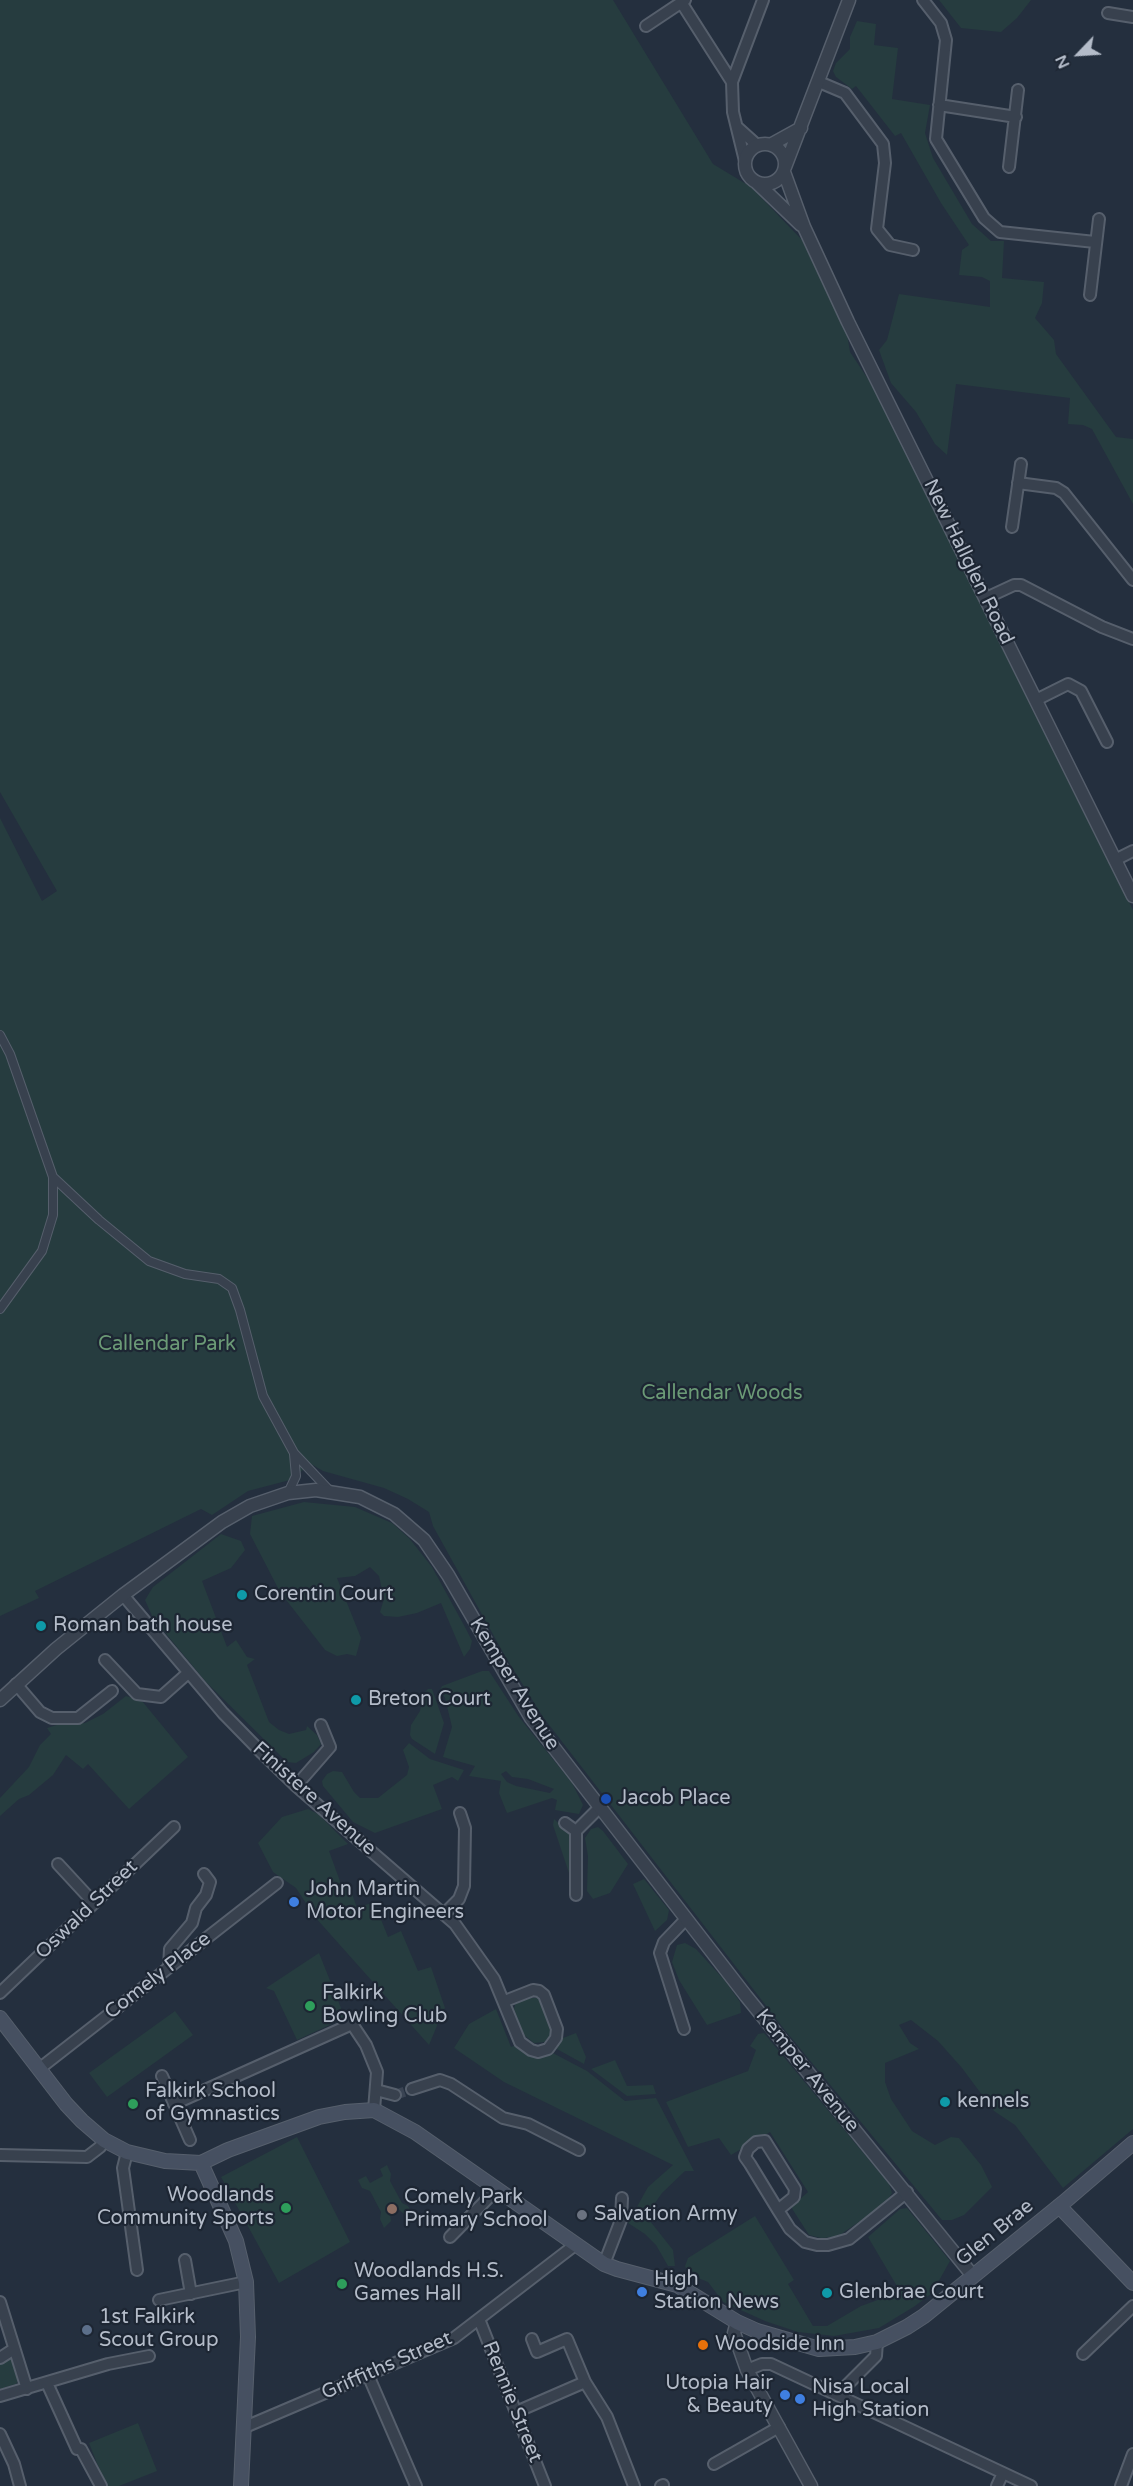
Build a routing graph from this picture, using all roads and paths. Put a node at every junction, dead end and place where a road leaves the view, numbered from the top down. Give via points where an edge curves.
1 (763, 0) edge
2 (849, 0) edge
3 (923, 0) edge
4 (683, 1) edge
5 (1108, 13) dead end
6 (1133, 16) edge
7 (646, 26) dead end
8 (732, 82) junction
9 (819, 82) junction
10 (1018, 90) dead end
11 (939, 105) junction
12 (1016, 117) junction
13 (736, 127) junction
14 (801, 128) junction
15 (772, 144) junction
16 (757, 145) junction
17 (745, 161) junction
18 (1009, 167) dead end
19 (784, 169) junction
20 (756, 182) junction
21 (1099, 219) dead end
22 (804, 227) junction
23 (1095, 242) junction
24 (913, 250) dead end
25 (1090, 296) dead end
26 (1021, 464) dead end
27 (1018, 483) junction
28 (1012, 527) dead end
29 (1133, 580) edge
30 (986, 598) junction
31 (1133, 639) edge
32 (1036, 700) junction
33 (1107, 742) dead end
34 (1133, 851) edge
35 (1115, 860) junction
36 (1133, 896) edge
37 (0, 1035) edge
38 (53, 1177) junction
39 (0, 1309) edge
40 (294, 1453) junction
41 (330, 1491) junction
42 (288, 1493) junction
43 (123, 1595) junction
44 (105, 1660) dead end
45 (188, 1673) junction
46 (16, 1684) junction
47 (112, 1691) dead end
48 (0, 1700) edge
49 (321, 1725) dead end
50 (296, 1786) junction
51 (601, 1806) junction
52 (460, 1813) dead end
53 (565, 1823) dead end
54 (174, 1827) dead end
55 (576, 1831) junction
56 (58, 1864) dead end
57 (204, 1874) dead end
58 (277, 1883) dead end
59 (576, 1895) dead end
60 (94, 1903) junction
61 (444, 1914) junction
62 (686, 1919) junction
63 (169, 1967) junction
64 (0, 1993) edge
65 (505, 2001) junction
66 (0, 2018) edge
67 (684, 2029) dead end
68 (39, 2069) junction
69 (162, 2076) dead end
70 (412, 2089) tunnel mouth
71 (376, 2090) junction
72 (395, 2095) tunnel mouth
73 (174, 2104) junction
74 (374, 2110) junction
75 (104, 2140) junction
76 (190, 2140) dead end
77 (1133, 2144) edge
78 (579, 2150) dead end
79 (127, 2152) junction
80 (0, 2155) edge
81 (201, 2163) junction
82 (497, 2189) junction
83 (907, 2192) junction
84 (622, 2198) dead end
85 (1059, 2206) junction
86 (778, 2210) junction
87 (450, 2237) dead end
88 (575, 2245) junction
89 (185, 2260) dead end
90 (604, 2264) junction
91 (137, 2270) dead end
92 (974, 2276) junction
93 (246, 2282) junction
94 (1133, 2283) edge
95 (191, 2294) junction
96 (159, 2300) dead end
97 (0, 2302) edge
98 (1133, 2306) edge
99 (478, 2319) junction
100 (737, 2322) junction
101 (532, 2339) dead end
102 (877, 2342) junction
103 (14, 2349) junction
104 (1083, 2354) dead end
105 (149, 2356) dead end
106 (0, 2358) edge
107 (747, 2370) junction
108 (368, 2375) junction
109 (585, 2382) junction
110 (47, 2383) junction
111 (27, 2389) junction
112 (840, 2395) junction
113 (0, 2396) edge
114 (516, 2412) junction
115 (245, 2427) junction
116 (779, 2427) junction
117 (0, 2434) edge
118 (1133, 2454) edge
119 (714, 2464) dead end
120 (1003, 2473) junction
121 (20, 2486) edge
122 (101, 2486) edge
123 (241, 2486) edge
124 (416, 2486) edge
125 (545, 2486) edge
126 (634, 2486) edge
127 (811, 2486) edge
128 (997, 2486) edge
129 (1031, 2486) edge
130 (1121, 2486) edge

1 - 8 street
2 - 9 street
3 - 11 street via 945,31
4 - 7 street
4 - 8 street
5 - 6 street
8 - 13 street
9 - 14 street
9 - 24 street via 845,93 883,144 885,163 877,230 890,245
10 - 12 street
11 - 12 street
11 - 23 street via 936,138 984,218 1000,232
12 - 18 street
13 - 16 street
13 - 17 street
14 - 15 street
14 - 19 street
15 - 16 street
15 - 19 street via 781,150
16 - 17 street
17 - 20 street via 746,171
19 - 20 street via 771,183
19 - 22 street, New Hallglen Road
20 - 22 street, New Hallglen Road
21 - 23 street
22 - 30 street, New Hallglen Road
23 - 25 street
26 - 27 street
27 - 28 street
27 - 29 street via 1056,488 1064,494
30 - 31 street via 1021,585
30 - 32 street, New Hallglen Road
32 - 33 street via 1068,684 1081,691
32 - 35 street, New Hallglen Road
34 - 35 street
35 - 36 street, New Hallglen Road
37 - 38 street
38 - 39 street via 52,1215 42,1251
38 - 40 street via 150,1261 185,1274 219,1279 231,1288 263,1396
40 - 41 street
40 - 42 street via 296,1476
41 - 42 street, Kemper Avenue
41 - 51 street, Kemper Avenue via 374,1503 394,1514 424,1540 531,1718
42 - 43 street, Kemper Avenue via 236,1513
43 - 45 street, Finistere Avenue
43 - 46 street, Kemper Avenue
44 - 45 street via 137,1694 161,1696
45 - 50 street, Finistere Avenue
46 - 47 street via 40,1712 52,1718 78,1718
46 - 48 street, Kemper Avenue
49 - 50 street via 330,1747
50 - 61 street, Finistere Avenue
51 - 55 street
51 - 62 street, Kemper Avenue
52 - 61 street via 465,1828 464,1886 459,1899
53 - 55 street
54 - 60 street, Oswald Street
55 - 59 street
56 - 60 street
57 - 63 street via 210,1882 206,1895 195,1908 192,1923 170,1949
58 - 63 street, Comely Place
60 - 64 street, Oswald Street
61 - 65 street, Finistere Avenue via 483,1960
62 - 67 street via 664,1942 660,1953
62 - 83 street, Kemper Avenue
63 - 68 street, Comely Place
65 - 65 street, Finistere Avenue via 523,2046 538,2052 548,2049 557,2029 544,1995 533,1990
66 - 68 main road
68 - 75 main road via 66,2104
69 - 73 street
70 - 78 street via 440,2080 451,2084 503,2118 528,2124
71 - 72 street
71 - 73 street via 376,2072 366,2045 352,2024
71 - 74 street
73 - 76 street
74 - 81 main road via 311,2119
74 - 82 main road, Glen Brae via 415,2132
75 - 79 main road
75 - 80 street via 87,2157
77 - 85 main road, Glen Brae
79 - 81 main road via 165,2161
79 - 91 street via 123,2168
81 - 93 main road via 236,2241
82 - 87 street
82 - 88 main road, Glen Brae
83 - 86 street via 849,2239 828,2245 805,2242 790,2229
83 - 92 street, Kemper Avenue
84 - 90 street via 619,2228
85 - 92 main road, Glen Brae
85 - 94 main road
86 - 86 street via 794,2197 795,2190 765,2141 756,2142 745,2157
88 - 90 main road, Glen Brae
88 - 99 street, Griffiths Street
89 - 95 street
90 - 100 main road, Glen Brae via 677,2285
92 - 102 main road, Glen Brae via 924,2316
93 - 95 street
93 - 115 main road
95 - 96 street
97 - 103 street
98 - 104 street
99 - 108 street, Griffiths Street via 454,2338
99 - 114 street, Rennie Street
100 - 102 main road, Glen Brae via 819,2349
100 - 107 street via 734,2333
101 - 109 street via 537,2352 567,2339
102 - 112 street via 876,2356
103 - 106 street
103 - 111 street
105 - 110 street
107 - 112 street via 771,2364
107 - 116 street
108 - 115 street, Griffiths Street
108 - 124 street
109 - 114 street
109 - 126 street via 607,2417
110 - 111 street
110 - 122 street via 77,2449 81,2449
111 - 113 street
112 - 120 street
114 - 125 street, Rennie Street
115 - 123 main road
116 - 119 street
116 - 127 street
117 - 121 street
118 - 130 street
120 - 128 street
120 - 129 street

